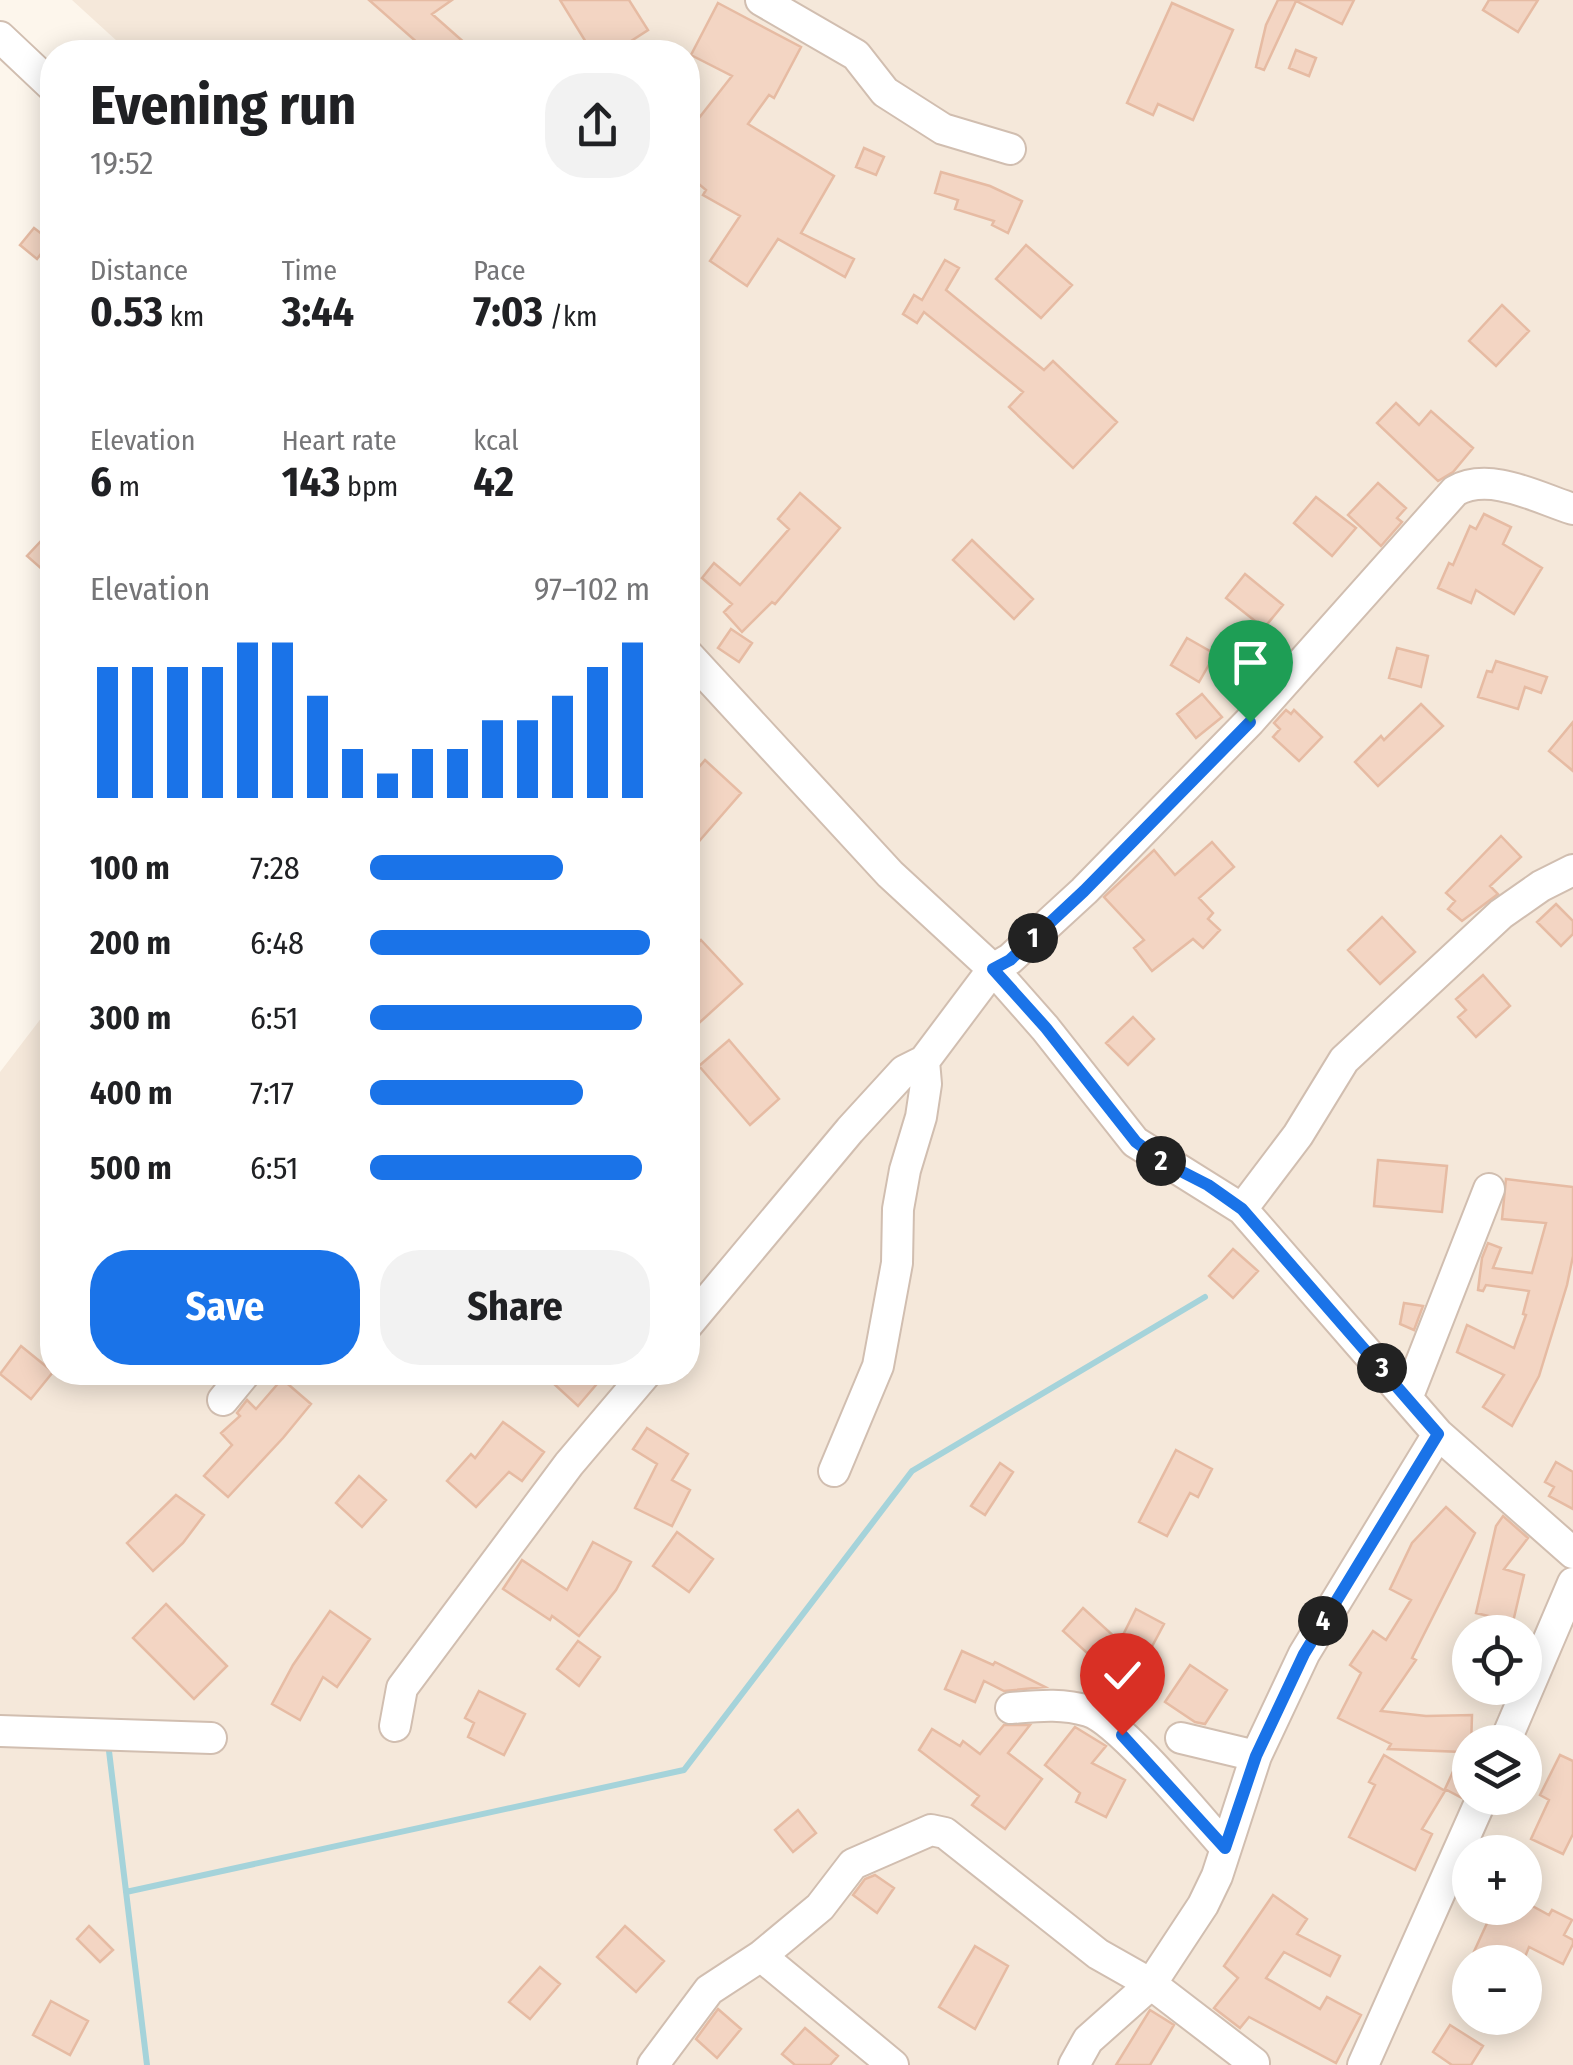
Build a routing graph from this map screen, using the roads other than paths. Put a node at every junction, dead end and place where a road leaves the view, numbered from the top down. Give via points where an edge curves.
1 (761, 0) edge
2 (0, 37) edge
3 (40, 75) edge
4 (1010, 149) dead end
5 (1573, 509) edge
6 (700, 669) edge
7 (1573, 870) edge
8 (993, 969) junction
9 (924, 1061) junction
10 (1489, 1189) dead end
11 (1242, 1209) junction
12 (700, 1310) edge
13 (235, 1385) edge
14 (636, 1385) edge
15 (1408, 1396) junction
16 (223, 1400) dead end
17 (1438, 1434) junction
18 (834, 1472) dead end
19 (1573, 1553) edge
20 (1573, 1583) edge
21 (1011, 1708) dead end
22 (1512, 1725) edge
23 (395, 1726) dead end
24 (0, 1731) edge
25 (211, 1738) dead end
26 (1180, 1738) dead end
27 (1256, 1756) junction
28 (1474, 1815) edge
29 (1225, 1848) junction
30 (761, 1956) junction
31 (1150, 1984) junction
32 (1254, 2062) dead end
33 (653, 2065) edge
34 (893, 2065) edge
35 (1074, 2065) edge
36 (1363, 2065) edge

1 - 4 street via 856,55 884,92 943,129
2 - 3 street
5 - 8 street via 1481,482 1455,490 1250,722 1084,891
6 - 8 street via 890,874
7 - 11 street via 1502,914 1344,1060
8 - 9 street
8 - 11 street via 1136,1142
9 - 12 street via 904,1071 850,1130
9 - 18 street via 926,1084 898,1209 897,1263 878,1366
10 - 15 street
11 - 15 street
13 - 16 street
14 - 23 street via 402,1688
15 - 17 street
17 - 19 street
17 - 27 street via 1304,1654
20 - 22 street
21 - 29 street via 1060,1705 1093,1712
24 - 25 street
26 - 27 street
27 - 29 street
28 - 36 street
29 - 31 street via 1203,1905
30 - 31 street via 820,1907 853,1864 932,1830 945,1833 1098,1954
30 - 33 street via 709,1990
30 - 34 street
31 - 32 street
31 - 35 street via 1088,2040

